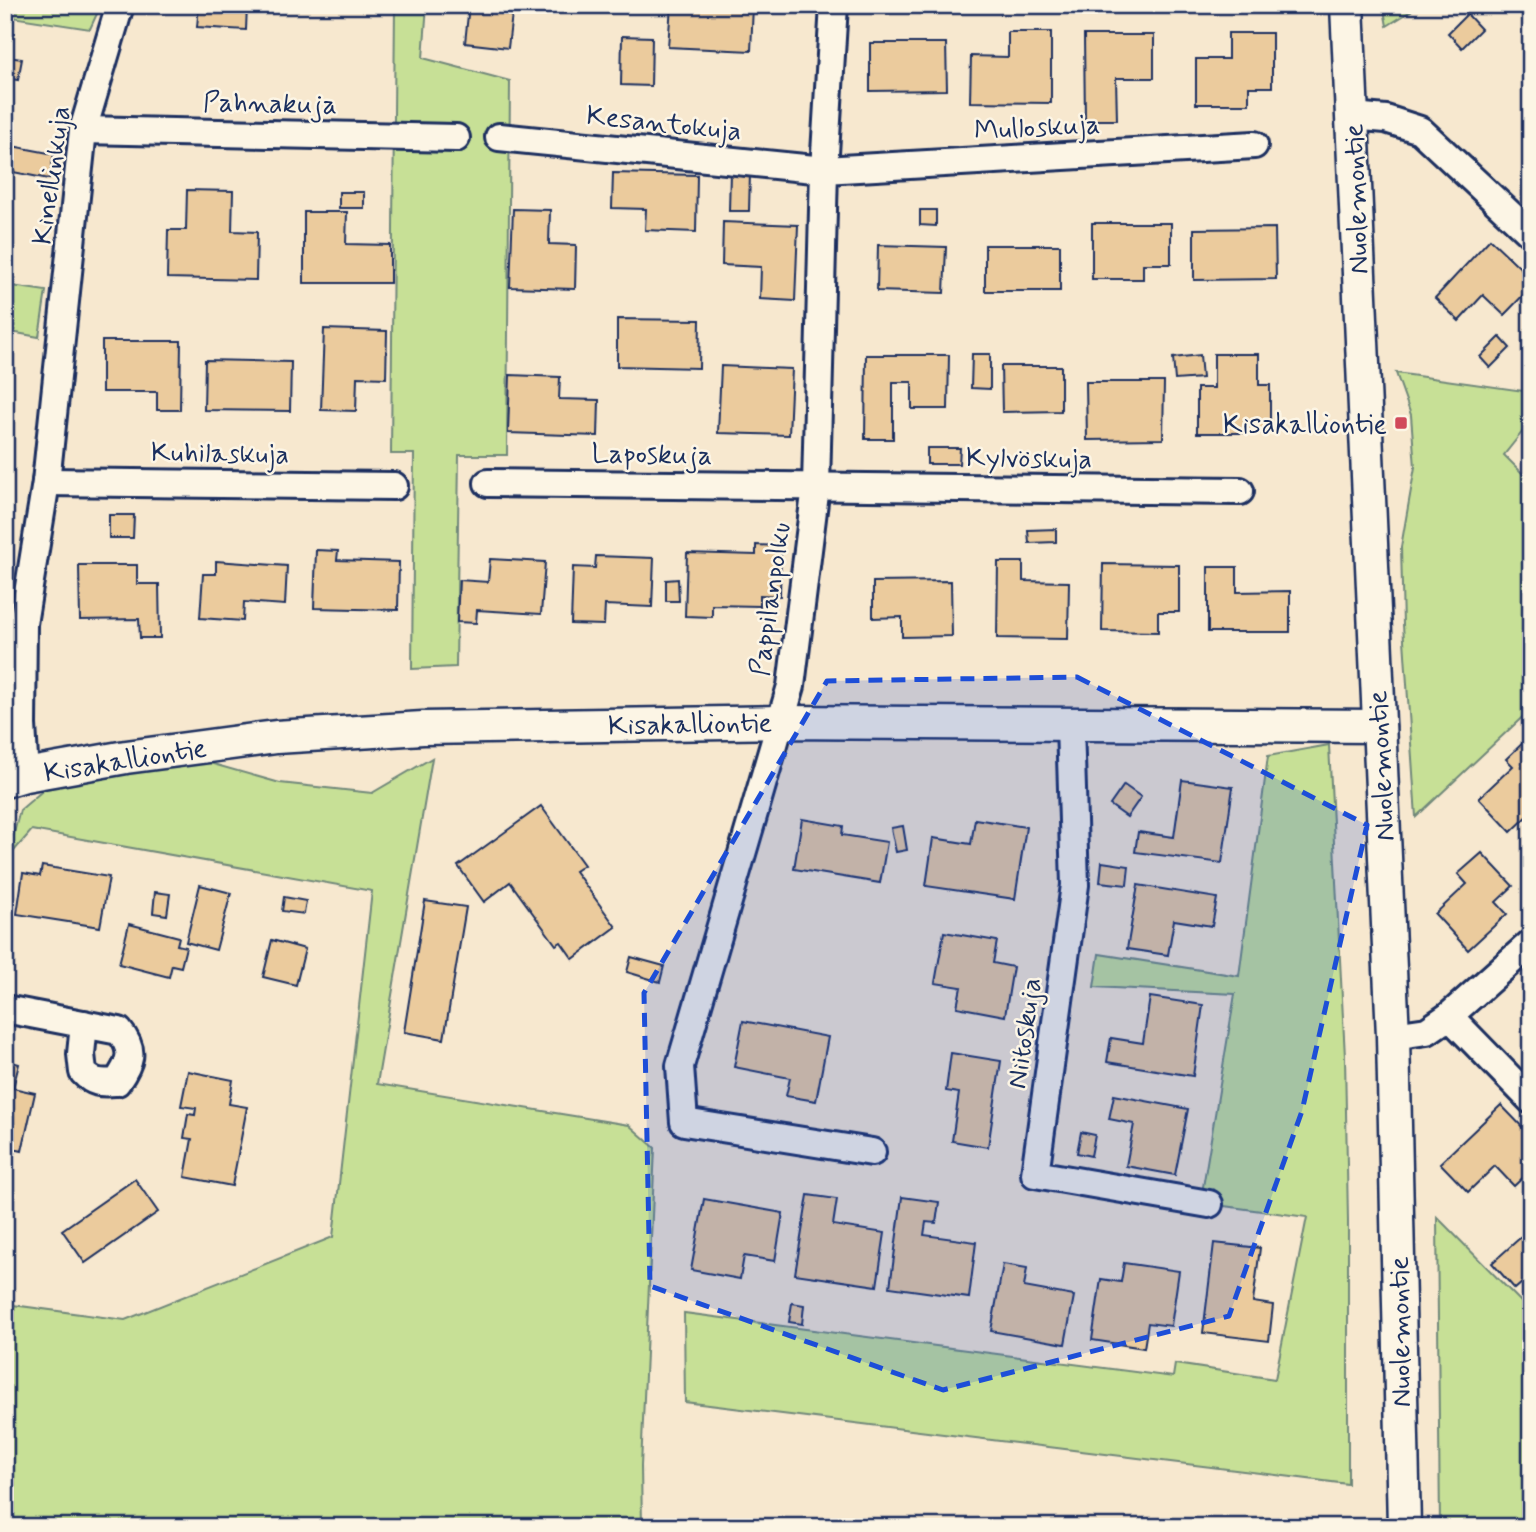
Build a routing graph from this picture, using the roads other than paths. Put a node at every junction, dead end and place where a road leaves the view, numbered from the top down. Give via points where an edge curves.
1 (120, 5) edge
2 (834, 5) edge
3 (1347, 5) edge
4 (1352, 116) junction
5 (83, 130) junction
6 (456, 138) dead end
7 (499, 138) dead end
8 (1254, 145) dead end
9 (824, 170) junction
10 (1531, 234) edge
11 (46, 482) junction
12 (488, 483) dead end
13 (394, 486) dead end
14 (816, 486) junction
15 (1240, 492) dead end
16 (780, 722) junction
17 (1070, 724) junction
18 (1379, 726) junction
19 (15, 778) edge
20 (1531, 943) edge
21 (5, 1009) edge
22 (1449, 1016) junction
23 (85, 1024) dead end
24 (1393, 1036) junction
25 (1531, 1100) edge
26 (872, 1152) dead end
27 (1209, 1203) dead end
28 (1404, 1527) edge

1 - 5 street, Kinellinkuja
2 - 9 street, Pappilanpolku
3 - 4 street, Nuolemontie
4 - 10 street via 1386,118 1420,130
4 - 18 street, Nuolemontie
5 - 6 street, Pahnakuja
5 - 11 street, Kinellinkuja
7 - 9 street, Kesantokuja
8 - 9 street, Mulloskuja
9 - 14 street, Pappilanpolku
11 - 13 street, Kuhilaskuja
11 - 19 street, Kinellinkuja via 23,624 22,725
12 - 14 street, Laposkuja
14 - 15 street, Kylvöskuja
14 - 16 street, Pappilanpolku via 791,686
16 - 17 street, Kisakalliontie
16 - 19 street, Kisakalliontie via 423,728 276,737 125,757
16 - 26 street, Pappilanpolku via 680,1066 684,1122
17 - 18 street, Kisakalliontie
17 - 27 street, Niitoskuja via 1075,885 1035,1174
18 - 24 street, Nuolemontie
20 - 22 street
21 - 23 street
22 - 24 street via 1427,1031
22 - 25 street
24 - 28 street, Nuolemontie

